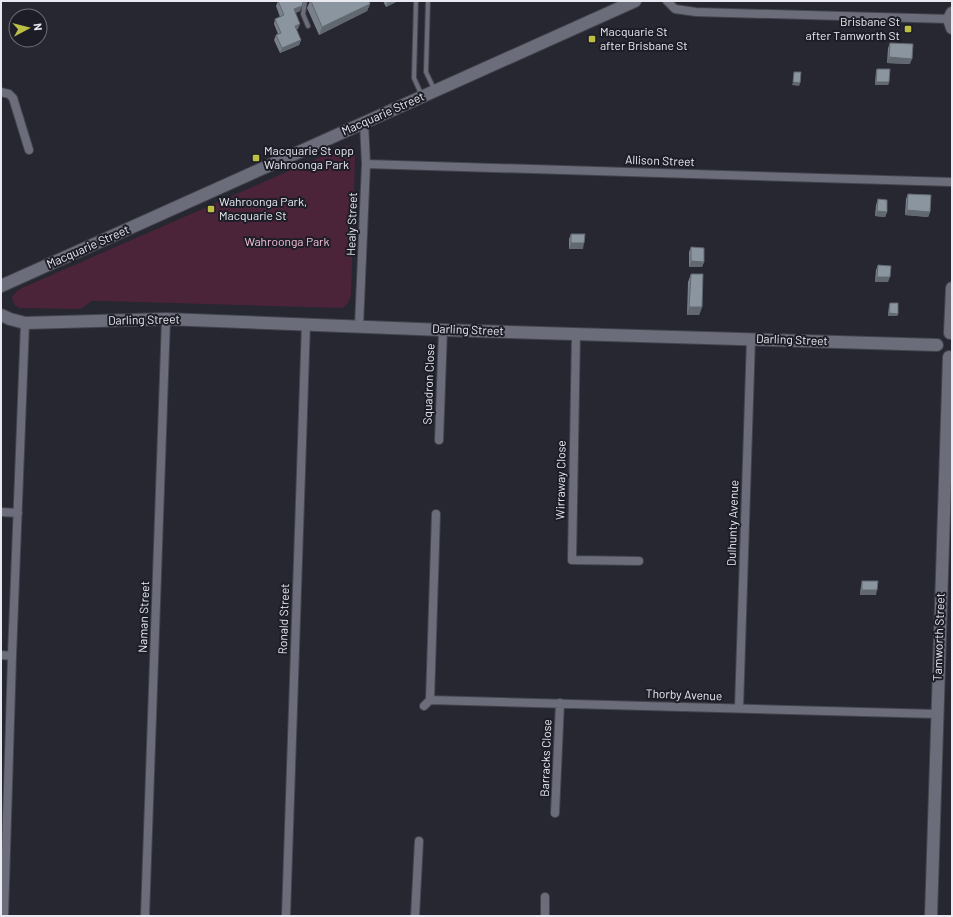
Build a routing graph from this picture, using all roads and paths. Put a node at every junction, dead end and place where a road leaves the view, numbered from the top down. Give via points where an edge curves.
1 (305, 1) edge
2 (416, 1) edge
3 (428, 1) edge
4 (635, 1) edge
5 (667, 1) edge
6 (951, 20) edge
7 (308, 26) dead end
8 (435, 91) junction
9 (1, 92) edge
10 (422, 97) junction
11 (364, 123) junction
12 (29, 150) dead end
13 (366, 164) junction
14 (952, 182) edge
15 (1, 286) edge
16 (952, 288) edge
17 (1, 315) edge
18 (166, 319) junction
19 (25, 323) junction
20 (306, 323) junction
21 (359, 326) junction
22 (443, 330) junction
23 (576, 333) junction
24 (951, 333) edge
25 (751, 338) junction
26 (937, 345) junction
27 (951, 357) edge
28 (439, 440) dead end
29 (1, 512) edge
30 (18, 513) junction
31 (436, 514) dead end
32 (639, 561) dead end
33 (1, 655) edge
34 (12, 656) junction
35 (560, 703) junction
36 (739, 708) junction
37 (937, 714) junction
38 (5, 802) edge
39 (555, 813) dead end
40 (418, 841) dead end
41 (545, 897) dead end
42 (4, 916) edge
43 (145, 916) edge
44 (286, 916) edge
45 (415, 916) edge
46 (545, 916) edge
47 (931, 916) edge

1 - 7 lane via 303,14
2 - 10 lane via 414,78
3 - 8 lane via 426,72
4 - 8 street, Macquarie Street
5 - 6 street via 675,9 696,12
8 - 10 street, Macquarie Street
9 - 12 street via 13,98
10 - 11 street, Macquarie Street
11 - 13 street, Healy Street
11 - 15 street, Macquarie Street
13 - 14 street, Allison Street
13 - 21 street, Healy Street
16 - 24 street
17 - 19 street, Darling Street
18 - 19 street, Darling Street
18 - 20 street, Darling Street
18 - 43 street, Naman Street
19 - 30 street
20 - 21 street, Darling Street
20 - 44 street, Ronald Street
21 - 22 street, Darling Street
22 - 23 street, Darling Street
22 - 28 street, Squadron Close
23 - 25 street, Darling Street
23 - 32 street, Wirraway Close via 572,560
24 - 26 street via 946,333 940,338
25 - 26 street, Darling Street
25 - 36 street, Dulhunty Avenue
26 - 27 street via 942,355
27 - 37 street, Tamworth Street
29 - 30 street
30 - 34 street
31 - 35 street, Thorby Avenue via 427,703
33 - 34 street
34 - 38 street
35 - 36 street, Thorby Avenue
35 - 39 street, Barracks Close
36 - 37 street, Thorby Avenue
37 - 47 street, Tamworth Street
38 - 42 street
40 - 45 street
41 - 46 street

